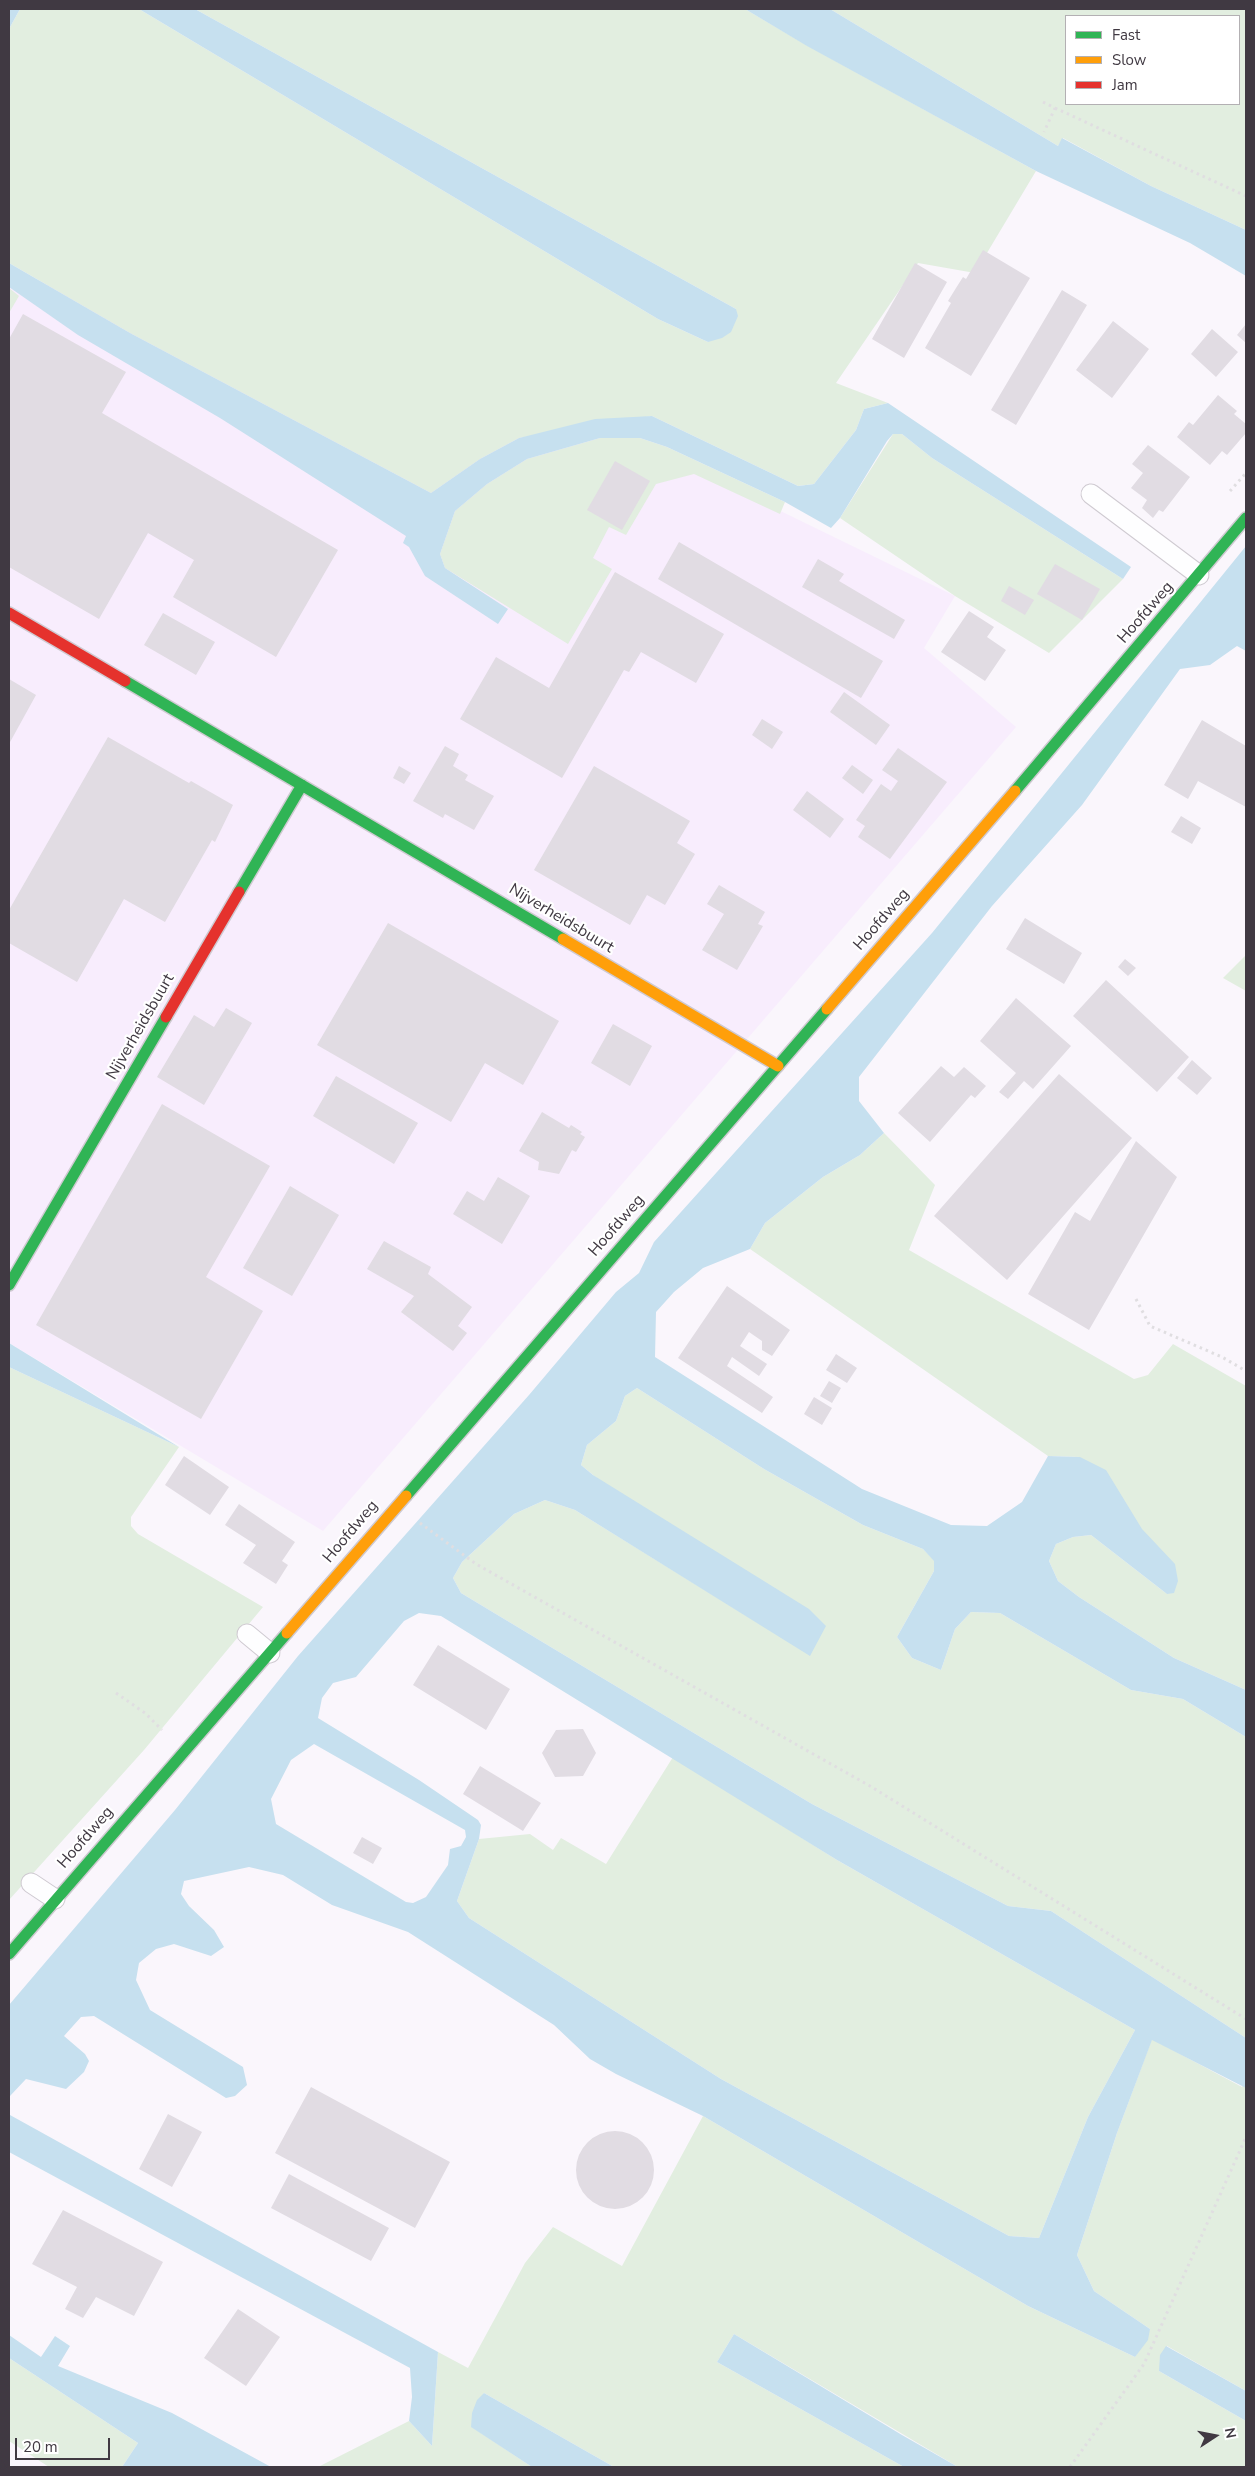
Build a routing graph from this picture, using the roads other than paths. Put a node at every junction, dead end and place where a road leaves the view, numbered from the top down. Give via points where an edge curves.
1 (1091, 494) dead end
2 (1246, 518) edge
3 (1200, 575) junction
4 (9, 613) edge
5 (302, 785) junction
6 (778, 1066) junction
7 (9, 1285) edge
8 (247, 1634) dead end
9 (270, 1653) junction
10 (31, 1883) dead end
11 (55, 1899) junction
12 (9, 1954) edge

1 - 3 lane
2 - 3 street, Hoofdweg
3 - 6 street, Hoofdweg
4 - 5 street, Nijverheidsbuurt
5 - 6 street, Nijverheidsbuurt
5 - 7 street, Nijverheidsbuurt
6 - 9 street, Hoofdweg
8 - 9 lane
9 - 11 street, Hoofdweg
10 - 11 lane
11 - 12 street, Hoofdweg

